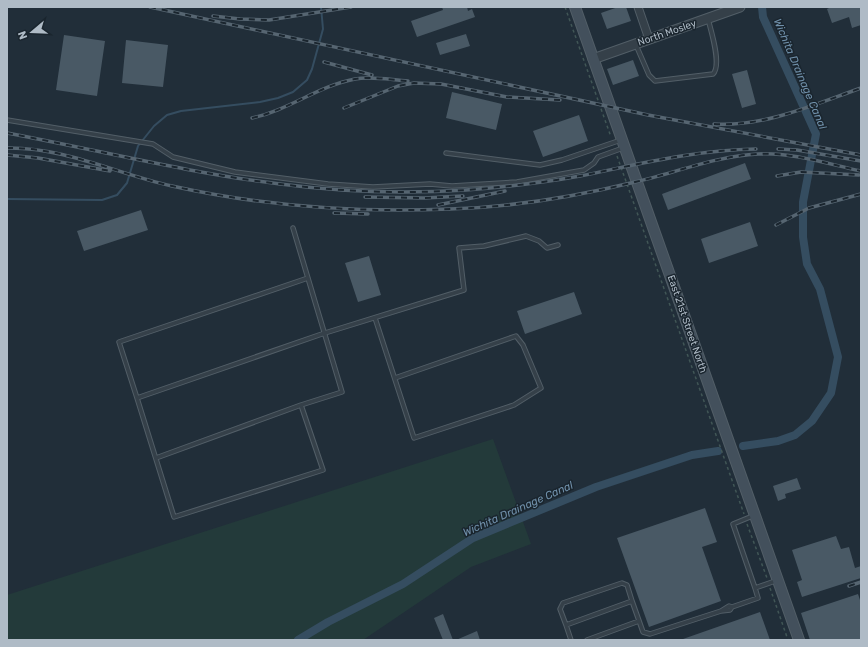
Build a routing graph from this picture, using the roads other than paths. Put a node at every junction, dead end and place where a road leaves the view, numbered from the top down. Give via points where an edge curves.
1 (575, 7) edge
2 (638, 7) edge
3 (740, 7) edge
4 (708, 18) junction
5 (649, 39) junction
6 (636, 44) junction
7 (593, 59) junction
8 (7, 120) edge
9 (619, 145) junction
10 (446, 153) dead end
11 (292, 228) dead end
12 (558, 245) dead end
13 (308, 278) junction
14 (375, 318) junction
15 (325, 334) junction
16 (394, 378) junction
17 (137, 398) junction
18 (302, 405) junction
19 (156, 458) junction
20 (750, 517) junction
21 (779, 580) junction
22 (755, 588) junction
23 (632, 602) junction
24 (639, 622) junction
25 (566, 625) junction
26 (571, 640) edge
27 (587, 640) edge
28 (799, 640) edge

1 - 7 main road, East 21st Street North
2 - 5 street
3 - 4 street, North Mosley
4 - 5 street, North Mosley
4 - 6 lane via 717,62 713,74 655,80 648,76
5 - 6 street, North Mosley
6 - 7 street, North Mosley
7 - 9 main road, East 21st Street North
8 - 9 lane via 153,144 173,157 235,172 373,187 517,182 584,170 598,157
9 - 10 lane via 540,165
9 - 20 main road, East 21st Street North
11 - 13 lane
12 - 14 lane via 547,248 539,241 526,236 484,246 459,248 464,290
13 - 15 lane
13 - 17 lane via 120,342
14 - 15 lane
14 - 16 lane
15 - 17 lane
15 - 18 lane via 342,392
16 - 16 lane via 414,438 514,405 541,388 523,345 516,336
17 - 19 lane
18 - 19 lane
18 - 19 lane via 323,470 174,517
20 - 21 main road, East 21st Street North
20 - 22 lane via 733,524
21 - 22 lane
21 - 28 main road, East 21st Street North
22 - 24 lane via 758,598 650,634 643,632
23 - 24 lane
23 - 25 lane
23 - 25 lane via 626,585 622,583 563,603 560,609
24 - 27 lane
25 - 26 lane

